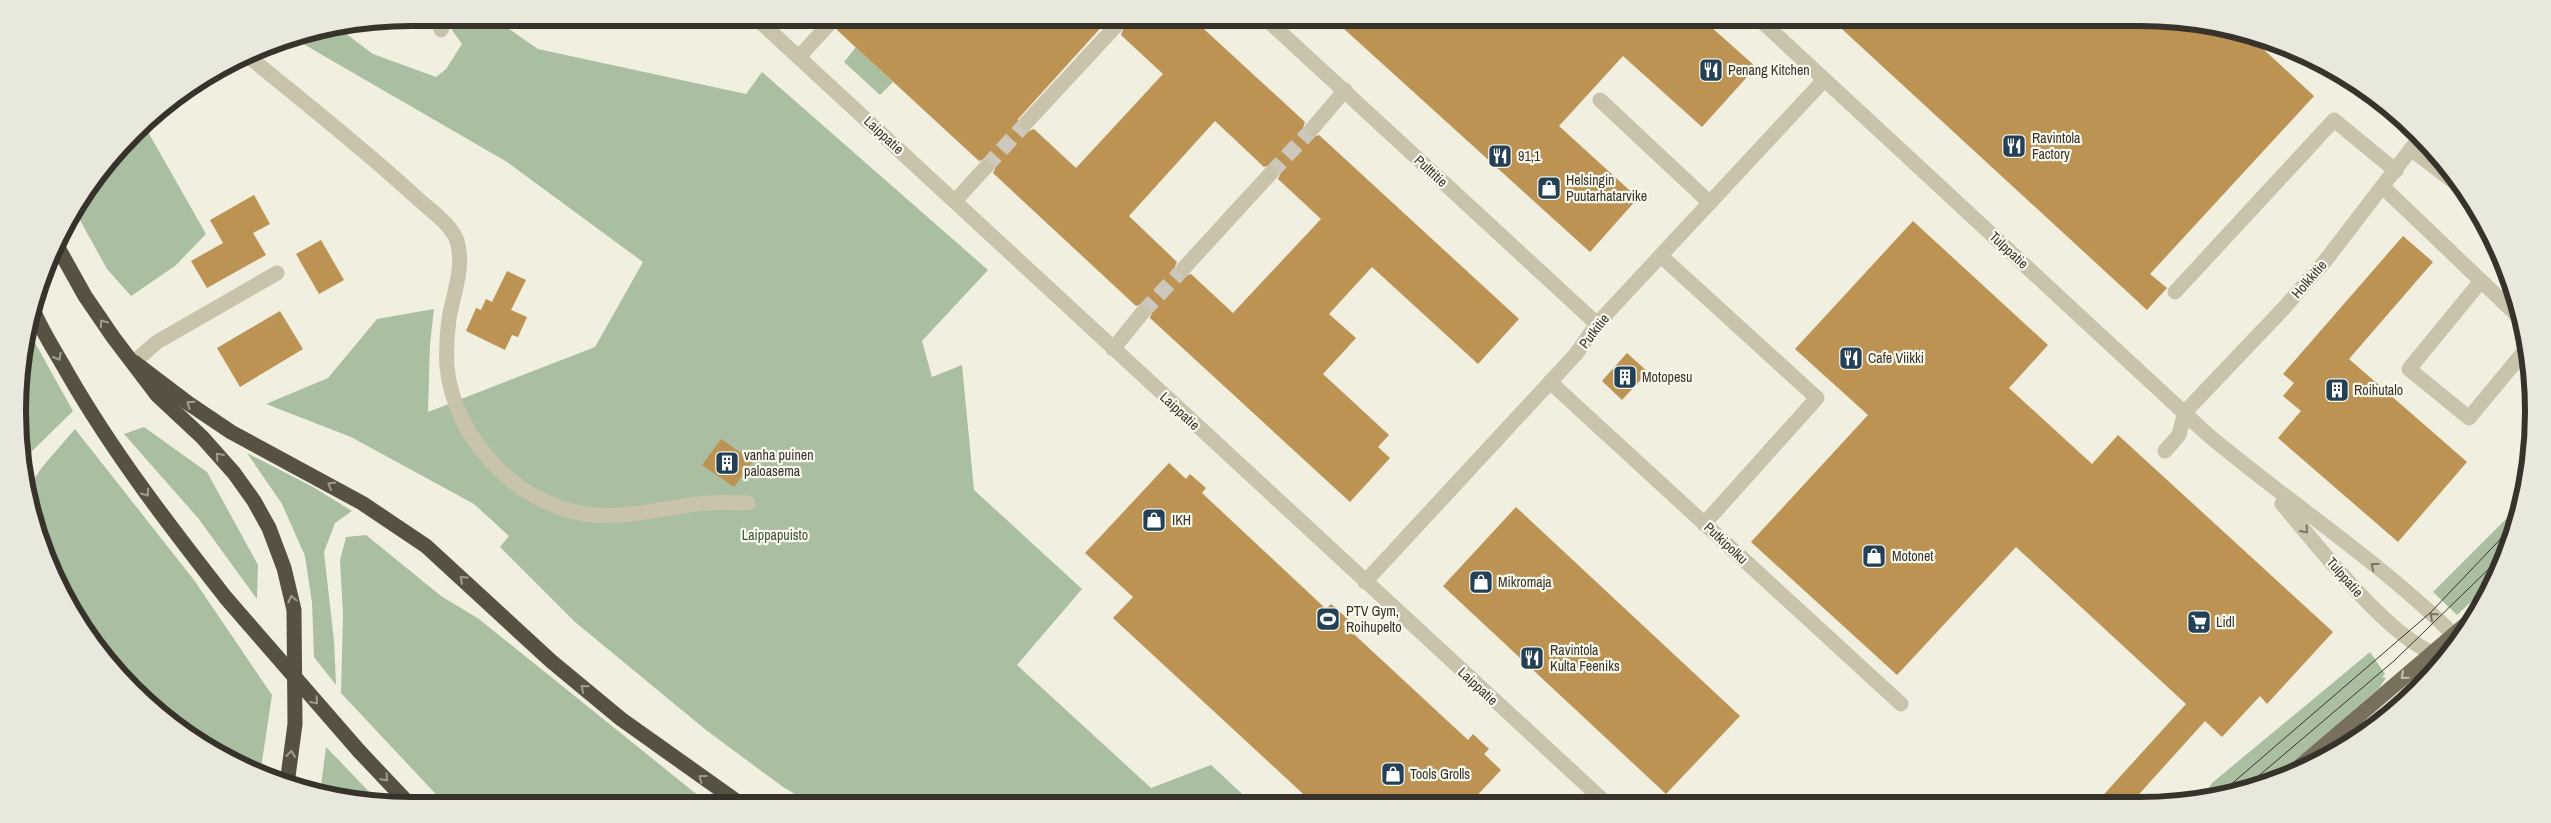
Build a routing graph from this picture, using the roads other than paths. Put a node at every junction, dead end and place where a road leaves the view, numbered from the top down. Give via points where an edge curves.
1 (765, 26) edge
2 (827, 26) edge
3 (1274, 26) edge
4 (1767, 26) edge
5 (1114, 28) tunnel mouth
6 (799, 57) junction
7 (254, 61) edge
8 (1824, 80) junction
9 (1345, 90) junction
10 (1600, 100) dead end
11 (1027, 122) tunnel mouth
12 (1312, 129) tunnel mouth
13 (2416, 143) edge
14 (2412, 150) junction
15 (986, 167) tunnel mouth
16 (2396, 171) junction
17 (2441, 172) edge
18 (1271, 173) tunnel mouth
19 (2384, 188) junction
20 (955, 202) junction
21 (1710, 203) junction
22 (61, 253) edge
23 (1661, 256) junction
24 (1184, 268) tunnel mouth
25 (277, 273) dead end
26 (2481, 281) junction
27 (2175, 292) dead end
28 (2511, 310) edge
29 (1143, 312) tunnel mouth
30 (38, 319) edge
31 (1597, 324) junction
32 (1113, 348) junction
33 (2520, 356) edge
34 (134, 362) junction
35 (1550, 382) junction
36 (2186, 412) junction
37 (2165, 451) dead end
38 (2262, 480) junction
39 (748, 503) dead end
40 (1704, 524) junction
41 (1365, 582) junction
42 (2453, 635) edge
43 (2446, 644) edge
44 (2436, 654) edge
45 (1901, 704) dead end
46 (2313, 755) edge
47 (288, 776) edge
48 (402, 797) edge
49 (731, 797) edge
50 (1599, 797) edge

1 - 6 street, Laippatie
2 - 6 street
3 - 9 street, Pulttitie
4 - 8 street, Tulppatie
5 - 11 street
6 - 20 street, Laippatie
7 - 39 street via 392,174 443,222 457,240 460,261 449,321 447,365 452,397 465,426 486,456 509,478 562,509 588,514 630,514 708,503
8 - 21 street, Putkitie
8 - 36 street, Tulppatie
9 - 12 street
9 - 31 street, Pulttitie
10 - 21 street
13 - 14 street, Holkkitie
14 - 16 street, Holkkitie
14 - 17 street
15 - 20 street
16 - 19 street, Holkkitie
16 - 27 street via 2334,120
18 - 24 street
19 - 26 street
19 - 36 street, Holkkitie via 2284,308
20 - 32 street, Laippatie
21 - 23 street, Putkitie
34 -> 22 highway via 84,296
23 - 31 street, Putkitie
23 - 40 street via 1817,398
25 - 34 street via 157,342
26 - 28 street
26 - 33 street via 2409,369 2469,418
29 - 32 street
30 -> 48 highway, bridge via 114,450 226,598
31 - 35 street, Putkitie via 1576,354
32 - 41 street, Laippatie
47 -> 34 highway via 295,724 296,648 294,610 284,568 269,528 234,473 202,437 157,395
49 -> 34 highway via 621,719 551,661 426,546 362,503 231,432
35 - 40 street, Putkipolku
35 - 41 street, Putkitie
36 - 37 street via 2179,435
36 - 38 street, Tulppatie
42 -> 38 street, Tulppatie via 2377,568
38 -> 44 street, Tulppatie via 2363,598
40 - 45 street, Putkipolku
41 - 50 street, Laippatie
43 - 44 main road
44 -> 46 main road

